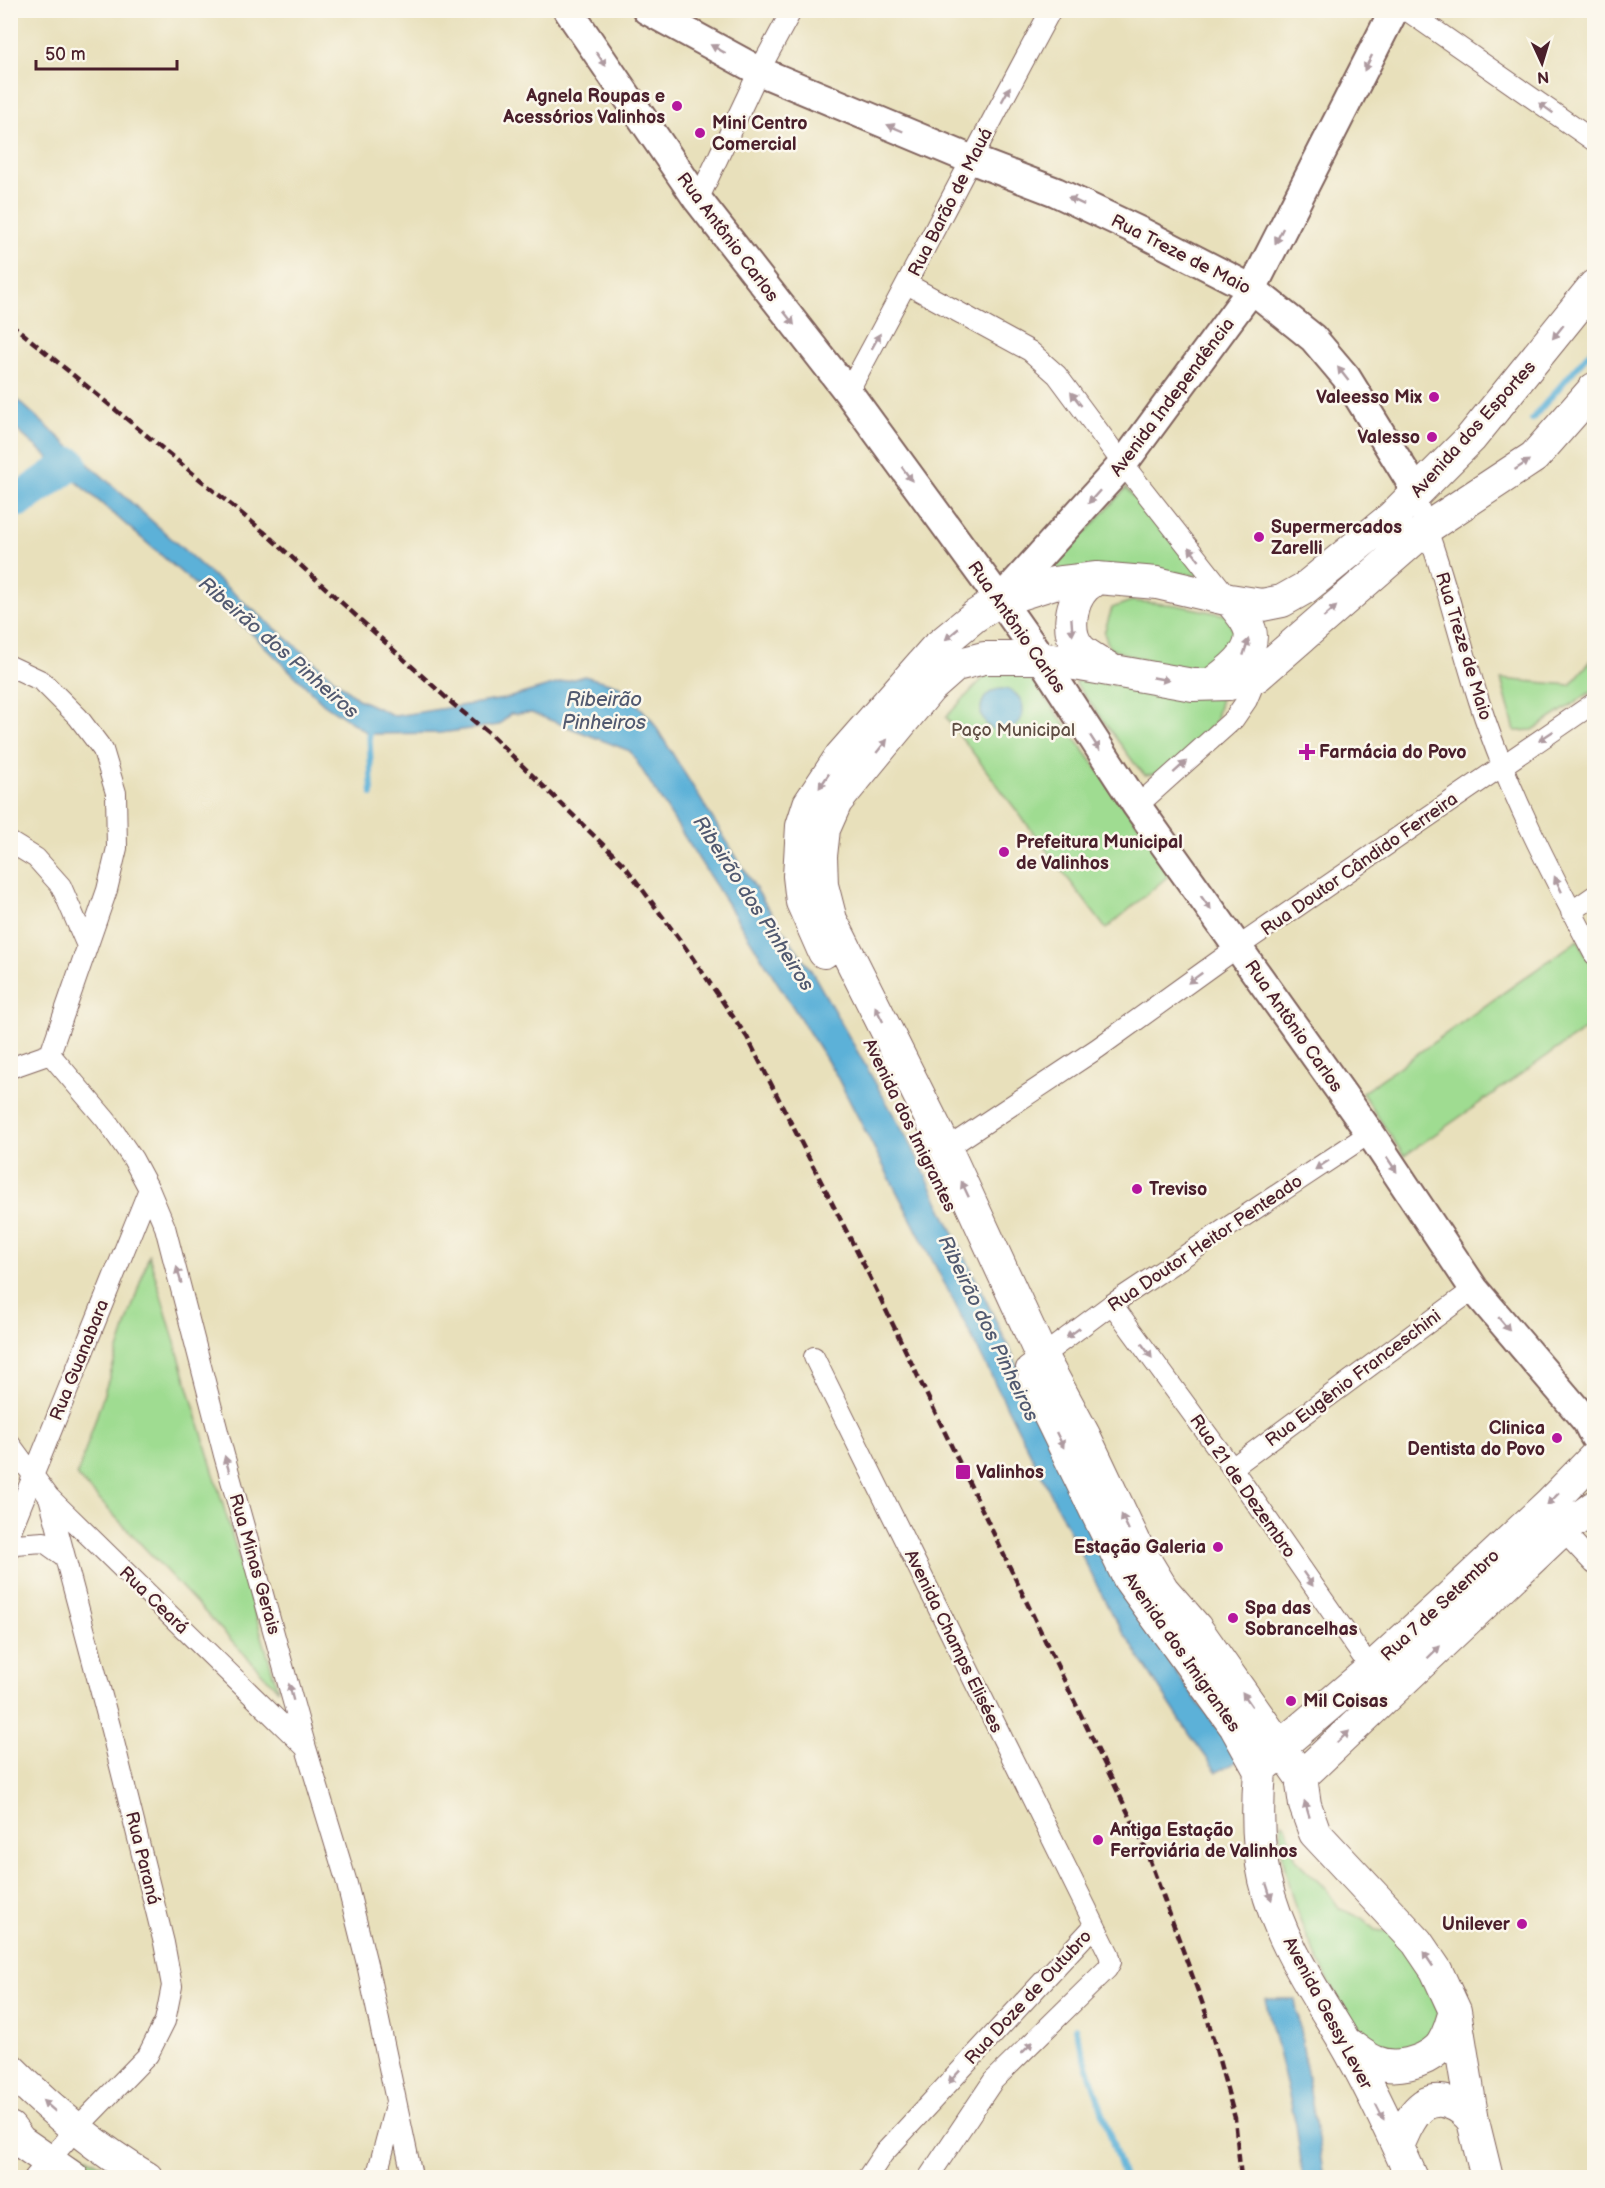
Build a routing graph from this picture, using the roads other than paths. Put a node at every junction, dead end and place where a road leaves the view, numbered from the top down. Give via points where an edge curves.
1 (647, 10) edge
2 (792, 10) edge
3 (1051, 10) edge
4 (1394, 10) edge
5 (1406, 10) edge
6 (577, 17) edge
7 (759, 71) junction
8 (1594, 141) edge
9 (970, 159) junction
10 (698, 200) junction
11 (908, 284) junction
12 (1594, 286) edge
13 (1252, 289) junction
14 (1594, 389) edge
15 (848, 392) junction
16 (1123, 464) junction
17 (1414, 496) junction
18 (1428, 527) junction
19 (1096, 578) junction
20 (1000, 600) junction
21 (1230, 600) junction
22 (1041, 658) junction
23 (10, 666) edge
24 (1110, 669) junction
25 (1257, 676) junction
26 (1211, 685) junction
27 (1594, 703) edge
28 (1502, 765) junction
29 (1137, 806) junction
30 (10, 842) edge
31 (1594, 896) edge
32 (1571, 912) junction
33 (87, 946) junction
34 (1238, 947) junction
35 (1594, 954) edge
36 (50, 1054) junction
37 (10, 1068) edge
38 (1370, 1133) junction
39 (946, 1149) junction
40 (149, 1188) junction
41 (1474, 1288) junction
42 (1112, 1304) junction
43 (814, 1357) dead end
44 (1034, 1362) junction
45 (1592, 1428) edge
46 (10, 1444) edge
47 (1594, 1457) edge
48 (1232, 1468) junction
49 (33, 1474) junction
50 (49, 1497) junction
51 (1594, 1507) edge
52 (1562, 1530) junction
53 (10, 1533) edge
54 (10, 1548) edge
55 (65, 1557) junction
56 (1594, 1564) edge
57 (1370, 1670) junction
58 (1392, 1692) junction
59 (306, 1748) junction
60 (1280, 1748) junction
61 (1260, 1771) junction
62 (1301, 1777) junction
63 (1094, 1926) junction
64 (1455, 2011) junction
65 (1344, 2041) junction
66 (10, 2069) edge
67 (396, 2104) junction
68 (1473, 2121) junction
69 (10, 2128) edge
70 (76, 2129) junction
71 (1398, 2146) junction
72 (52, 2172) edge
73 (147, 2178) edge
74 (376, 2178) edge
75 (410, 2178) edge
76 (867, 2178) edge
77 (927, 2178) edge
78 (1412, 2178) edge
79 (1487, 2178) edge

7 -> 1 main road, Rua Treze de Maio
2 - 7 street
9 -> 3 street, Rua Barão de Mauá
4 -> 13 main road, Avenida Independência
8 -> 5 street
6 -> 10 main road, Rua Antônio Carlos
9 -> 7 main road, Rua Treze de Maio
7 - 10 street
9 - 11 street, Rua Barão de Mauá
13 -> 9 main road, Rua Treze de Maio via 1056,192
10 -> 15 main road, Rua Antônio Carlos
15 -> 11 street, Rua Barão de Mauá
16 -> 11 street via 1057,375 1030,351
12 -> 17 main road, Avenida dos Esportes via 1471,438
13 - 16 main road, Avenida Independência
17 -> 13 main road, Rua Treze de Maio via 1408,479 1346,377 1313,338
18 -> 14 main road, Avenida dos Esportes via 1534,457
15 -> 20 main road, Rua Antônio Carlos
16 -> 20 main road, Avenida Independência
21 -> 16 street
17 - 18 street, Rua Treze de Maio
17 - 21 main road, Avenida dos Esportes via 1305,588 1282,601 1262,605
25 -> 18 main road, Avenida dos Esportes
18 - 28 street, Rua Treze de Maio
19 - 20 main road, Avenida dos Esportes via 1054,583
19 - 21 main road, Avenida dos Esportes via 1157,583
19 -> 24 main road via 1080,594 1070,621 1071,634 1080,649
20 - 22 main road, Rua Antônio Carlos
20 -> 44 main road, Avenida dos Imigrantes via 935,650 841,756 809,804 802,826 800,876 802,902 813,929
26 -> 21 main road via 1240,662 1250,639 1249,625
22 - 24 main road, Avenida dos Esportes
22 -> 29 main road, Rua Antônio Carlos
39 -> 22 main road, Avenida dos Imigrantes via 831,920 822,885 824,829 836,802 930,688 956,665 984,658
23 - 33 street via 42,681 78,717 103,750 116,793 117,848
24 -> 26 main road, Avenida dos Esportes
25 - 26 main road, Avenida dos Esportes
29 -> 25 street via 1234,719
27 -> 28 street, Rua Doutor Cândido Ferreira
32 -> 28 street, Rua Treze de Maio
28 - 34 street, Rua Doutor Cândido Ferreira
29 -> 34 main road, Rua Antônio Carlos
30 - 33 street via 36,858 61,886
31 - 32 street
32 - 35 street, Rua Treze de Maio
33 - 36 street
34 - 38 main road, Rua Antônio Carlos
34 -> 39 street, Rua Doutor Cândido Ferreira
36 - 37 street
36 - 40 street, Rua Minas Gerais via 106,1120
38 -> 41 main road, Rua Antônio Carlos
38 -> 42 street, Rua Doutor Heitor Penteado
44 -> 39 main road, Avenida dos Imigrantes
40 - 49 street, Rua Guanabara
59 -> 40 street, Rua Minas Gerais via 224,1455 175,1260
41 -> 45 main road, Rua Antônio Carlos
41 - 48 street, Rua Eugênio Franceschini
42 -> 44 street, Rua Doutor Heitor Penteado
42 -> 48 street, Rua 21 de Dezembro
43 - 63 street, Avenida Champs Elisées
60 -> 44 main road, Avenida dos Imigrantes via 1196,1628 1152,1573 1084,1435
44 -> 61 main road, Avenida dos Imigrantes via 1129,1579 1235,1726
46 - 49 street, Rua Ceará
47 -> 57 main road, Rua 7 de Setembro via 1550,1503
48 -> 57 street, Rua 21 de Dezembro
49 - 50 street, Rua Ceará
49 - 53 street, Rua Guanabara
50 - 55 street, Rua Paraná
50 - 59 street, Rua Ceará
51 - 52 main road, Rua 7 de Setembro
52 - 56 street
58 -> 52 main road, Rua 7 de Setembro
54 - 55 street via 15,1544 44,1542
55 - 70 street, Rua Paraná via 172,1986 165,2021 148,2055
57 - 58 street, Rua 21 de Dezembro
57 - 60 main road, Rua 7 de Setembro
62 -> 58 main road, Rua 7 de Setembro
59 - 67 street, Rua Minas Gerais via 346,1880
60 - 61 main road, Rua 7 de Setembro
60 - 62 main road, Avenida dos Imigrantes
61 -> 65 main road, Avenida Gessy Lever via 1258,1800 1265,1880 1307,1982
64 -> 62 main road via 1436,1970 1417,1942 1315,1833
63 -> 76 street, Rua Doze de Outubro via 883,2154
77 -> 63 street, Rua Doze de Outubro via 993,2081 1107,1969 1111,1962 1109,1954
64 - 65 main road via 1438,2049 1423,2059 1402,2065 1377,2063
64 - 68 main road
65 -> 71 main road, Avenida Gessy Lever
70 -> 66 main road
67 - 74 street, Rua Minas Gerais
67 - 75 street, Rua Minas Gerais
68 - 71 main road via 1459,2106 1432,2102 1420,2107
68 - 79 main road
69 - 72 main road
70 - 72 street, Rua Paraná
70 - 73 main road
71 - 78 main road, Avenida Gessy Lever

